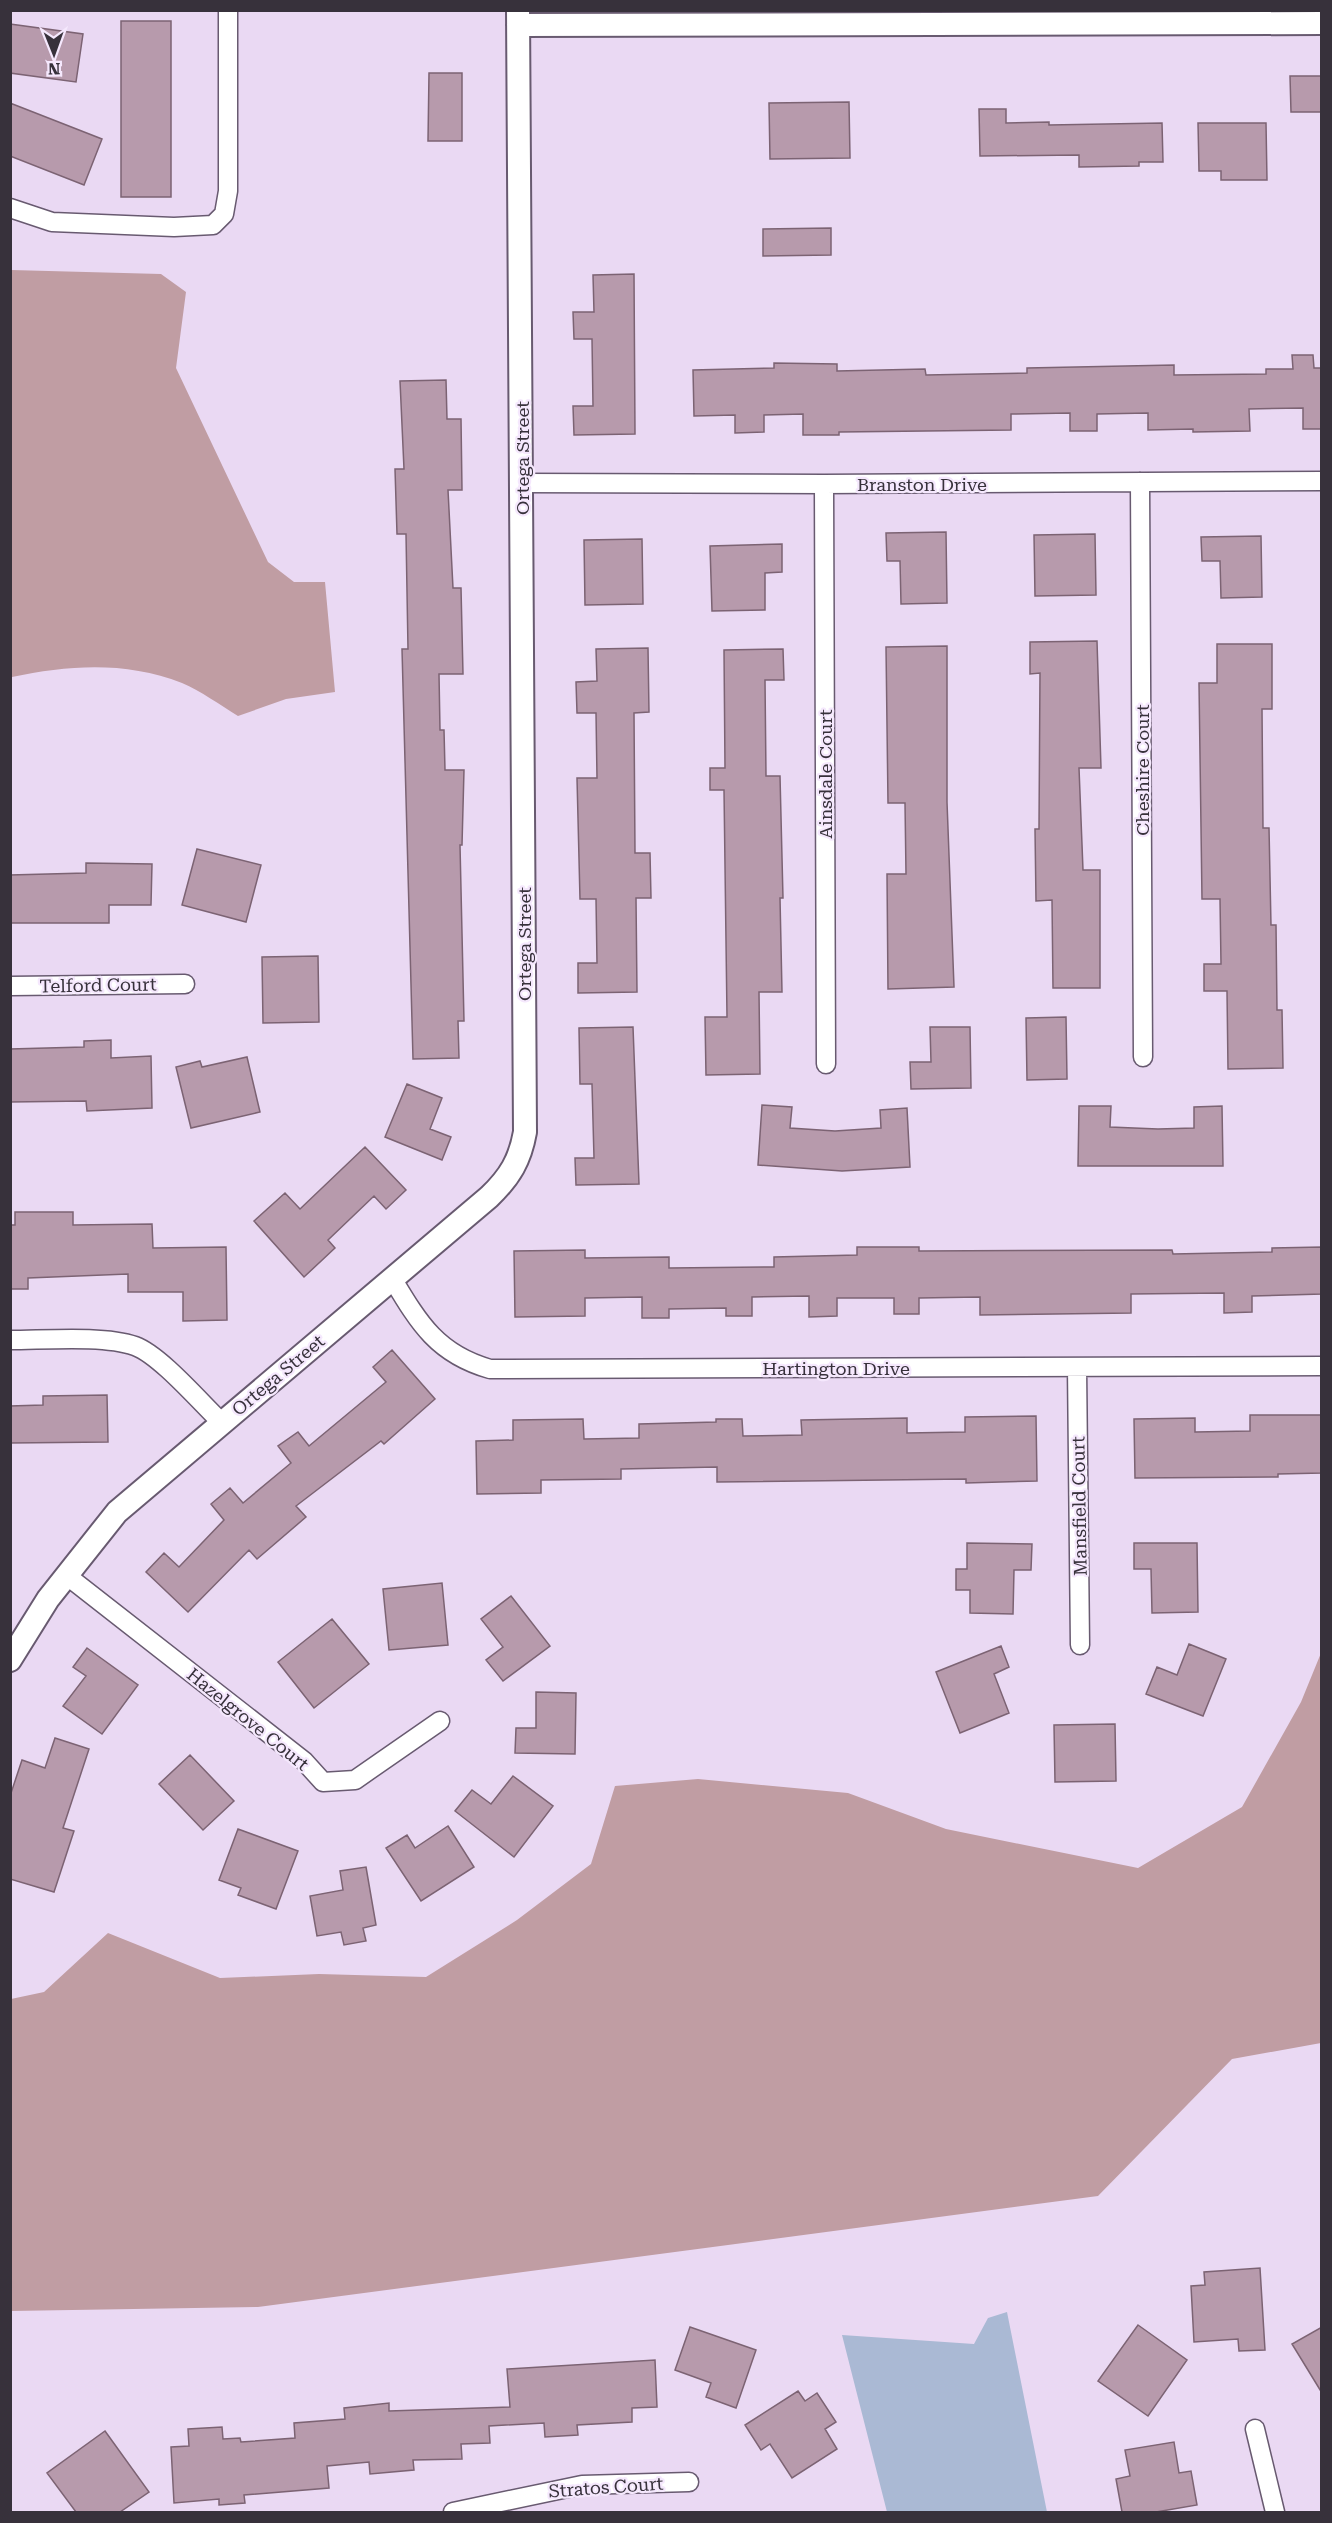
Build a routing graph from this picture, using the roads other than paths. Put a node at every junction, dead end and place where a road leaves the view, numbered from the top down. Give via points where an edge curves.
1 (228, 10) edge
2 (518, 18) edge
3 (1322, 23) edge
4 (10, 208) edge
5 (1322, 481) edge
6 (1140, 482) junction
7 (522, 483) junction
8 (824, 484) junction
9 (185, 984) dead end
10 (10, 986) edge
11 (1143, 1057) dead end
12 (826, 1064) dead end
13 (392, 1278) junction
14 (10, 1340) edge
15 (1322, 1366) edge
16 (1077, 1367) junction
17 (222, 1423) junction
18 (66, 1575) junction
19 (1080, 1645) dead end
20 (10, 1659) edge
21 (440, 1721) dead end
22 (1255, 2429) dead end
23 (689, 2482) dead end
24 (453, 2512) edge
25 (1275, 2512) edge

1 - 4 street via 228,191 224,214 213,225 52,222
2 - 3 street
2 - 7 street, Ortega Street
5 - 6 street, Branston Drive
6 - 8 street, Branston Drive
6 - 11 street, Cheshire Court
7 - 8 street, Branston Drive
7 - 13 street, Ortega Street via 525,1132 521,1154 509,1177
8 - 12 street, Ainsdale Court
9 - 10 street, Telford Court
13 - 16 street, Hartington Drive via 415,1317 447,1352 490,1369
13 - 17 street, Ortega Street
14 - 17 street via 105,1341 136,1346 162,1365
15 - 16 street, Hartington Drive
16 - 19 street, Mansfield Court
17 - 18 street, Ortega Street via 117,1512
18 - 20 street, Ortega Street
18 - 21 street, Hazelgrove Court via 304,1761 323,1782 355,1779
22 - 25 street
23 - 24 street, Stratos Court via 582,2485

